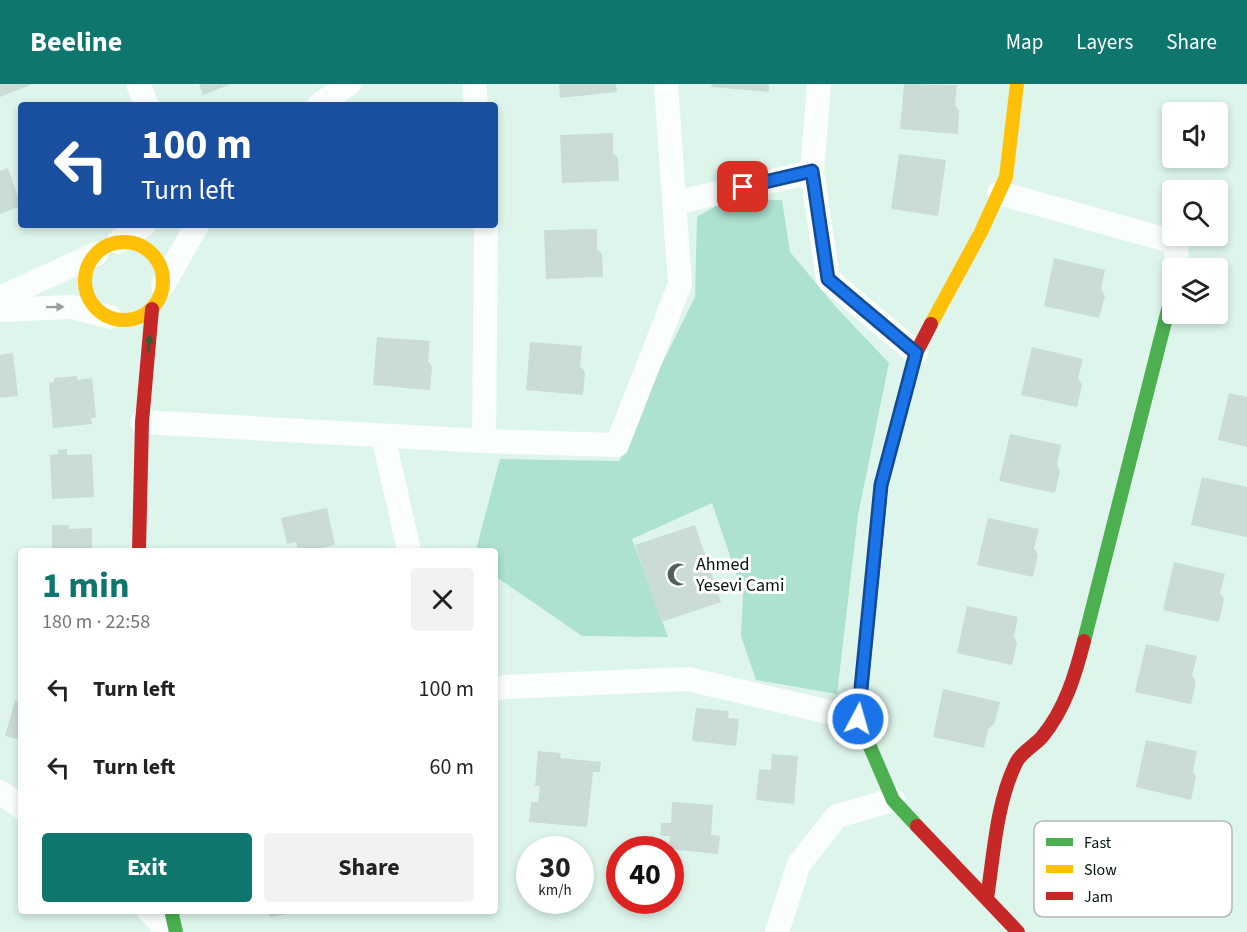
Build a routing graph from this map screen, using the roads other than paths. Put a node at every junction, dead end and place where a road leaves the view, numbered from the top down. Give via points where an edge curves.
1 (138, 84) edge
2 (349, 84) edge
3 (474, 84) edge
4 (666, 84) edge
5 (819, 84) edge
6 (1017, 84) edge
7 (146, 102) edge
8 (323, 102) edge
9 (476, 102) edge
10 (812, 171) junction
11 (999, 193) junction
12 (674, 203) junction
13 (139, 228) edge
14 (195, 228) edge
15 (486, 228) edge
16 (118, 242) junction
17 (96, 254) junction
18 (1177, 258) edge
19 (163, 285) junction
20 (0, 298) edge
21 (152, 309) junction
22 (0, 310) edge
23 (1164, 324) edge
24 (116, 325) junction
25 (916, 353) junction
26 (133, 362) dead end
27 (142, 422) junction
28 (382, 436) junction
29 (484, 441) junction
30 (139, 548) edge
31 (409, 548) edge
32 (498, 688) edge
33 (858, 719) junction
34 (0, 792) edge
35 (892, 800) junction
36 (18, 805) edge
37 (987, 898) junction
38 (152, 914) edge
39 (172, 914) edge
40 (166, 932) edge
41 (176, 932) edge
42 (777, 932) edge
43 (1018, 932) edge

1 - 7 street
2 - 8 street
3 - 9 street
4 - 12 street
5 - 10 street
6 - 11 street via 1006,177
10 - 12 street
10 - 25 street via 828,279
11 - 18 street via 1171,241
11 - 25 street
12 - 29 street via 680,284 617,445
13 - 16 street
14 - 19 street
15 - 29 street
16 - 17 street
16 - 19 street via 138,244 149,250 161,266
17 - 20 street
17 - 24 street via 86,274 86,289 97,309
19 - 21 street
21 - 24 street
27 -> 21 street
22 -> 24 street via 72,307
23 - 37 street via 1076,672 1061,710 1041,738 1017,760 1004,791
25 - 33 street via 881,485
26 - 27 street
27 - 28 street
27 - 30 street
28 - 29 street
28 - 31 street
32 - 33 street via 688,679
33 - 35 street
34 - 36 street
35 - 37 street
35 - 42 street via 837,816 799,864
37 - 43 street
38 - 40 street
39 - 41 street

